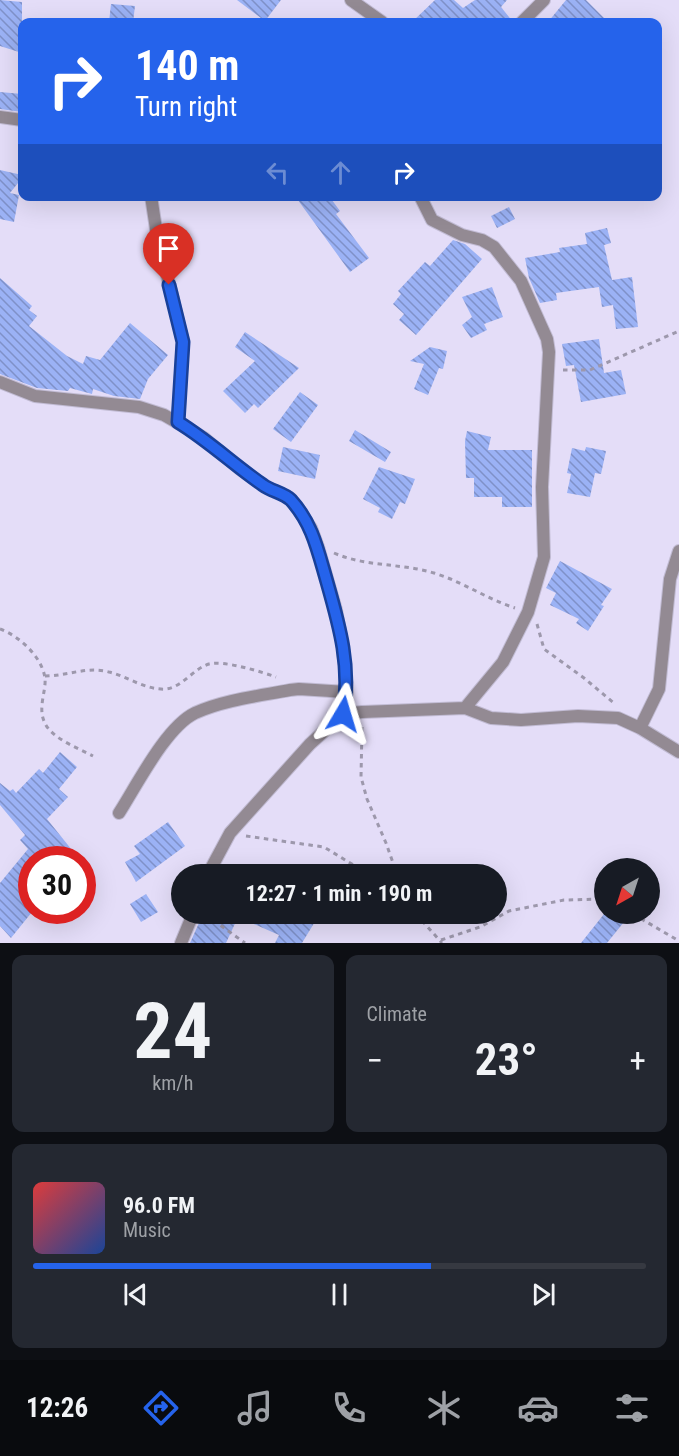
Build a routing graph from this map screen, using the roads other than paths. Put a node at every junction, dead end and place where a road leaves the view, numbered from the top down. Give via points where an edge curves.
1 (351, 0) edge
2 (544, 0) edge
3 (376, 18) edge
4 (526, 18) edge
5 (0, 117) edge
6 (18, 119) edge
7 (152, 201) edge
8 (422, 201) edge
9 (0, 382) edge
10 (178, 422) junction
11 (679, 551) edge
12 (347, 692) junction
13 (465, 708) junction
14 (343, 714) junction
15 (640, 728) junction
16 (679, 752) edge
17 (119, 813) dead end
18 (213, 864) edge
19 (189, 924) edge
20 (181, 943) edge

1 - 3 street
2 - 4 street
5 - 6 street
7 - 10 street via 183,342
8 - 13 street via 432,220 494,247 521,281 549,352 542,487 544,557 528,612 503,663
9 - 10 street via 35,396 140,407
10 - 12 street via 266,487 290,498 310,528 336,610
11 - 15 street via 670,579 660,689
12 - 14 street
12 - 17 street via 299,688 193,714 159,749
13 - 14 street
13 - 15 street via 491,718 520,720 618,718
14 - 18 street via 310,744 230,833
15 - 16 street
19 - 20 street

